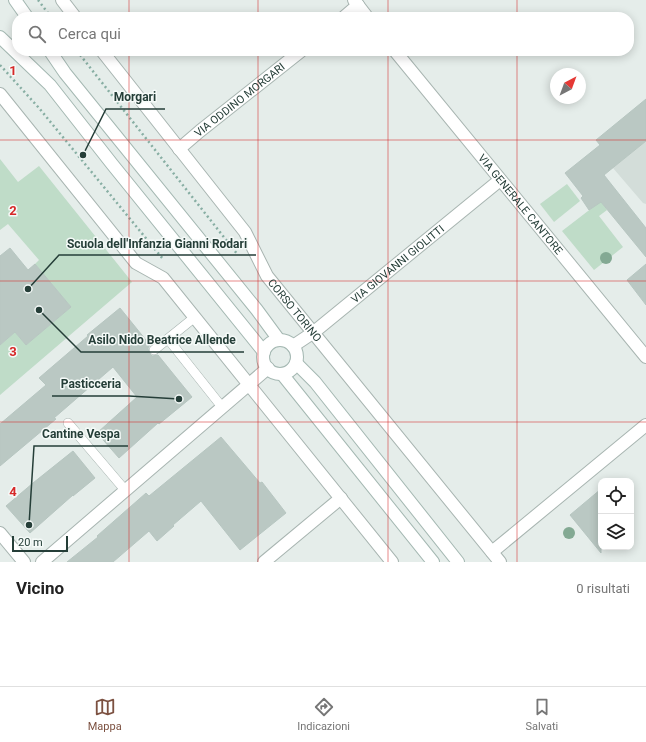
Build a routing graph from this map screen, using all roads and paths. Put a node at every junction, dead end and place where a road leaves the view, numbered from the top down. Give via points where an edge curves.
1 (15, 0) edge
2 (38, 0) edge
3 (62, 0) edge
4 (356, 3) edge
5 (23, 12) edge
6 (47, 12) edge
7 (71, 12) edge
8 (348, 12) edge
9 (363, 12) edge
10 (0, 37) edge
11 (12, 49) edge
12 (20, 56) edge
13 (53, 56) edge
14 (106, 56) edge
15 (295, 56) edge
16 (399, 56) edge
17 (0, 94) edge
18 (179, 149) junction
19 (500, 180) junction
20 (195, 317) junction
21 (314, 332) junction
22 (168, 339) junction
23 (279, 340) junction
24 (293, 346) junction
25 (154, 350) dead end
26 (264, 352) junction
27 (646, 358) edge
28 (296, 363) junction
29 (268, 368) junction
30 (282, 374) junction
31 (249, 384) junction
32 (222, 407) junction
33 (68, 423) dead end
34 (646, 425) edge
35 (125, 490) junction
36 (341, 498) junction
37 (0, 533) edge
38 (492, 552) junction
39 (24, 562) edge
40 (42, 562) edge
41 (264, 562) edge
42 (392, 562) edge
43 (433, 562) edge
44 (458, 562) edge
45 (500, 562) edge

1 - 5 street
2 - 6 path
3 - 7 street
4 - 8 street
4 - 9 street
10 - 11 street
12 - 26 street via 50,85
13 - 23 street
14 - 18 street, CORSO TORINO
15 - 18 street, VIA ODDINO MORGARI
16 - 19 street, VIA GENERALE CANTORE
17 - 20 street via 136,263 163,278
18 - 21 street, CORSO TORINO via 245,232 267,276
19 - 21 street, VIA GIOVANNI GIOLITTI
19 - 27 street, VIA GENERALE CANTORE
20 - 22 lane
20 - 31 street
21 - 24 street, VIA GIOVANNI GIOLITTI
21 - 38 street, CORSO TORINO
22 - 25 lane
22 - 32 lane
23 - 24 street
23 - 26 street via 270,344
24 - 28 street via 297,357
26 - 29 street
28 - 30 street via 291,370
28 - 44 street via 315,382
29 - 30 street via 276,374
29 - 31 street
30 - 43 street
31 - 32 street
31 - 36 street
32 - 35 street
33 - 35 lane
34 - 38 street
35 - 40 street
36 - 41 street
36 - 42 street
37 - 39 street
38 - 45 street, CORSO TORINO

